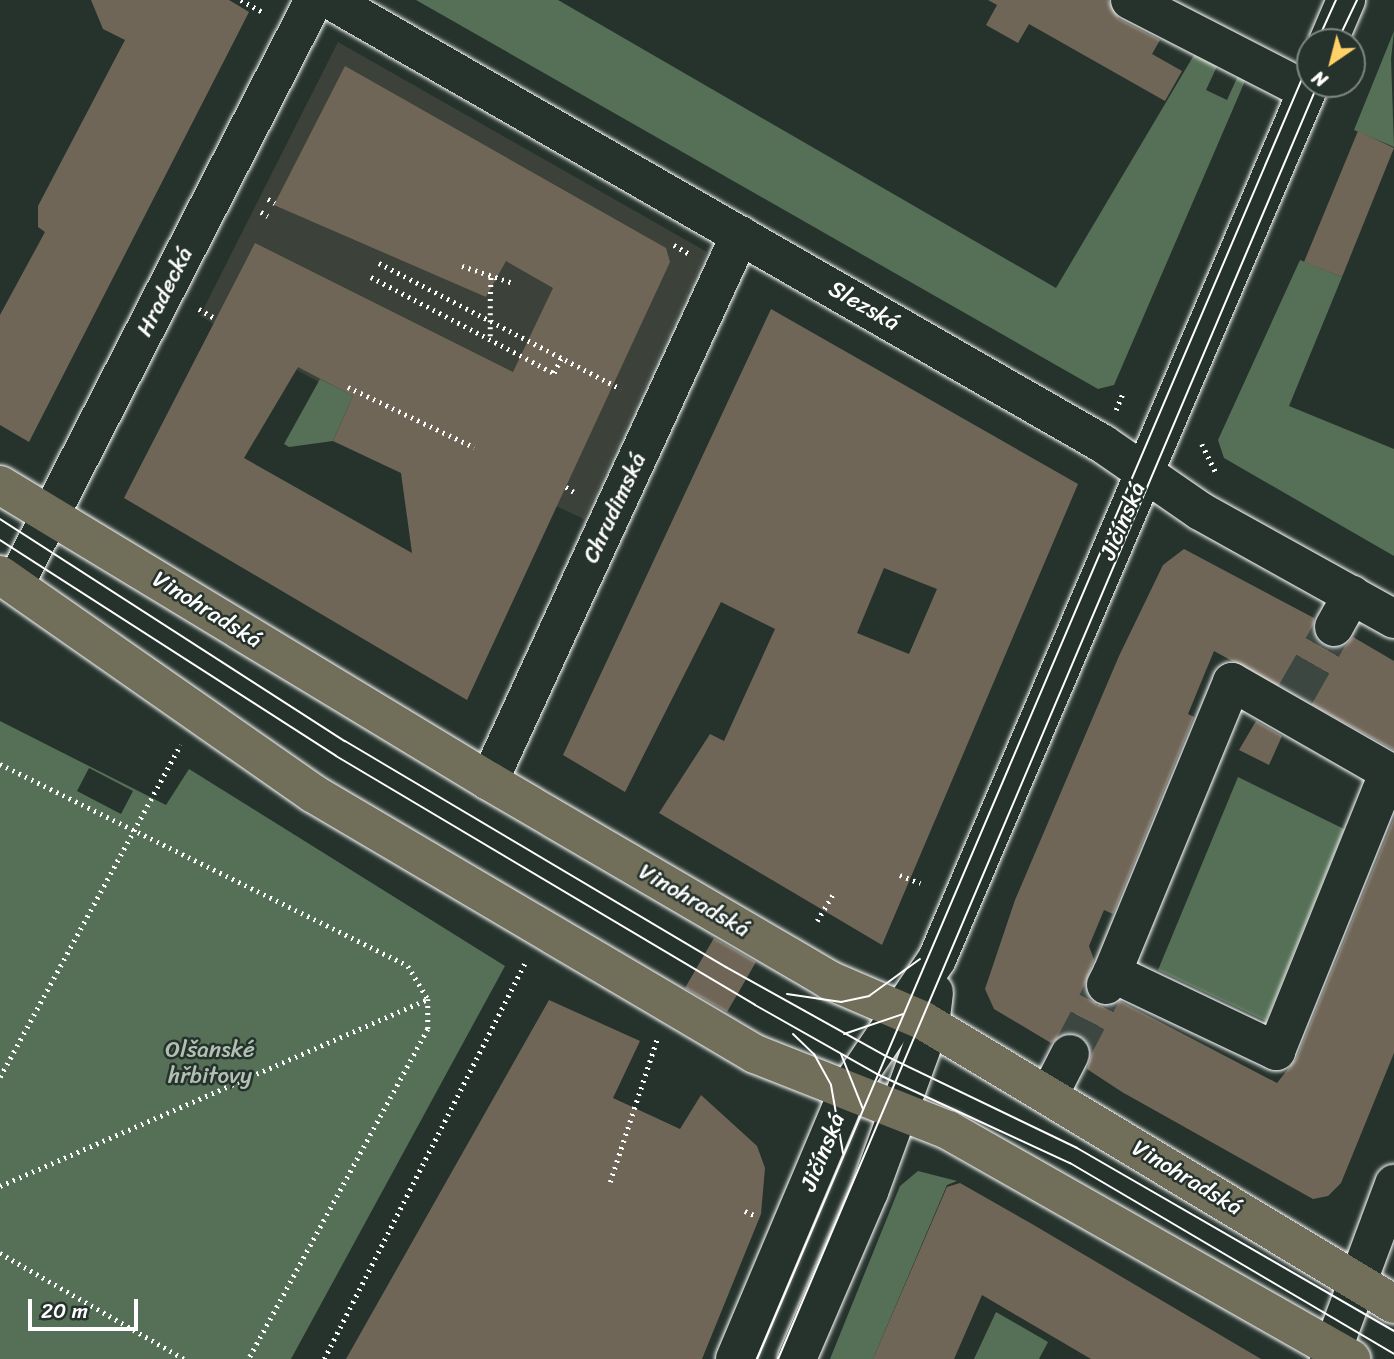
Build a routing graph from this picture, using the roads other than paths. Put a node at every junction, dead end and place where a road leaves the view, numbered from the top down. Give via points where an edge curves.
1 (314, 0) edge
2 (330, 0) edge
3 (1130, 0) edge
4 (1346, 0) edge
5 (1334, 28) edge
6 (1296, 82) edge
7 (1305, 98) edge
8 (740, 235) junction
9 (1144, 471) junction
10 (0, 485) edge
11 (51, 513) junction
12 (8, 579) edge
13 (1394, 619) edge
14 (1290, 705) joint
15 (489, 781) junction
16 (916, 1017) junction
17 (1070, 1054) tunnel mouth
18 (849, 1089) junction
19 (1049, 1095) junction
20 (895, 1108) junction
21 (1394, 1184) edge
22 (1352, 1297) junction
23 (1394, 1304) edge
24 (1337, 1355) edge
25 (736, 1359) edge
26 (797, 1359) edge

1 - 11 street, Hradecká
2 - 8 street, Slezská
3 - 6 street
4 - 5 street
7 - 9 street, Jičínská
8 - 9 street, Slezská
8 - 15 street, Chrudimská
9 - 13 street, Slezská via 1343,611
9 - 16 street, Jičínská
10 - 11 main road, Vinohradská
11 - 12 street, Hradecká
11 - 15 main road, Vinohradská
12 - 18 main road via 314,794 755,1054
14 - 14 street via 1390,772 1276,1051 1109,979 1232,682
15 - 16 main road, Vinohradská via 830,980
16 - 18 street, Jičínská
16 - 19 main road, Vinohradská
16 - 20 street, Jičínská
17 - 19 street
18 - 20 main road
18 - 25 street, Jičínská
19 - 22 main road, Vinohradská
20 - 24 main road via 948,1130
20 - 26 street, Jičínská via 866,1200
21 - 22 street
22 - 23 main road, Vinohradská
22 - 24 street

